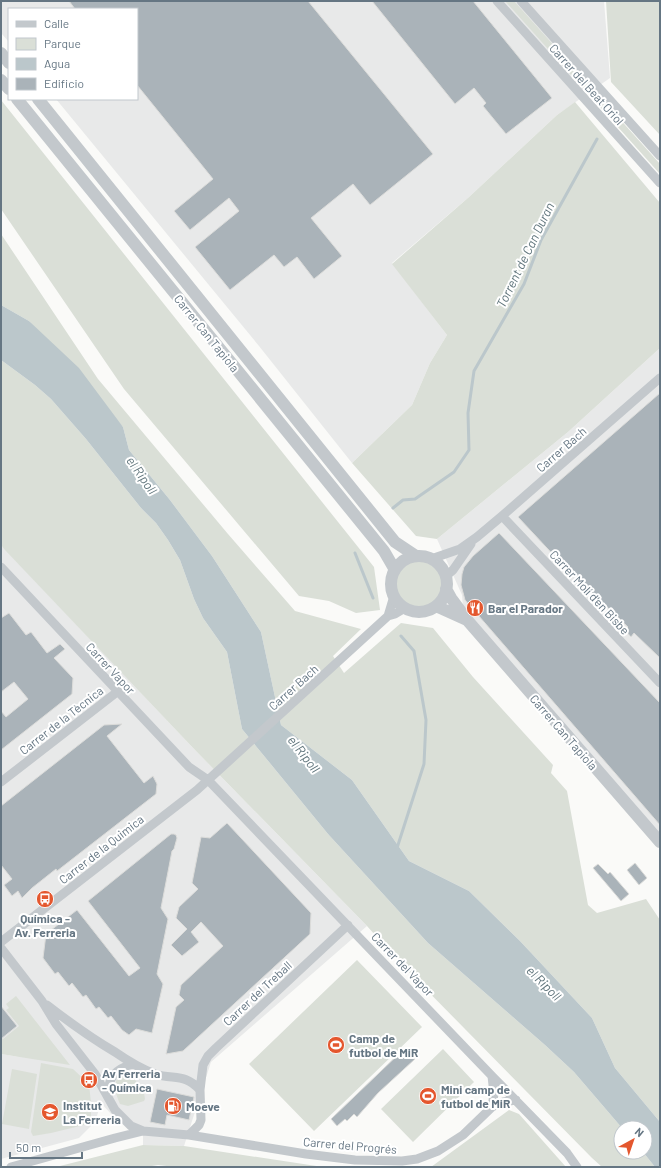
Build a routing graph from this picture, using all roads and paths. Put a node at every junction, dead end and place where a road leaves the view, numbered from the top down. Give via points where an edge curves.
1 (497, 1) edge
2 (521, 1) edge
3 (1, 53) edge
4 (8, 62) edge
5 (1, 80) edge
6 (8, 88) edge
7 (18, 100) edge
8 (39, 100) edge
9 (660, 156) edge
10 (660, 183) edge
11 (660, 378) edge
12 (502, 516) junction
13 (477, 537) junction
14 (416, 556) junction
15 (431, 559) junction
16 (1, 567) edge
17 (395, 570) junction
18 (446, 582) junction
19 (394, 596) junction
20 (436, 606) junction
21 (405, 608) junction
22 (388, 616) junction
23 (468, 621) junction
24 (660, 683) edge
25 (117, 692) junction
26 (211, 778) junction
27 (1, 782) edge
28 (660, 842) edge
29 (348, 925) junction
30 (1, 942) edge
31 (1, 948) edge
32 (42, 1002) junction
33 (134, 1064) junction
34 (492, 1076) junction
35 (200, 1090) junction
36 (108, 1096) junction
37 (516, 1100) junction
38 (492, 1107) junction
39 (143, 1131) junction
40 (189, 1135) junction
41 (11, 1167) edge
42 (577, 1167) edge

1 - 10 street, Carrer del Beat Oriol
2 - 9 street, Carrer del Beat Oriol
3 - 4 street
5 - 6 street
7 - 17 street, Carrer Can Tapiola via 384,551
8 - 14 street, Carrer Can Tapiola via 396,542
11 - 12 street, Carrer Bach
12 - 13 street, Carrer Bach
12 - 24 street, Carrer Molí d'en Bisbe
13 - 15 street, Carrer Bach via 460,549
13 - 18 street, Carrer Bach
14 - 15 street
14 - 17 street via 404,561
15 - 18 street via 443,569
16 - 25 street, Carrer Vapor
17 - 19 street via 391,583
18 - 20 street via 441,601
18 - 23 street, Carrer Can Tapiola via 451,598
19 - 21 street
19 - 22 street
20 - 21 street via 423,611
20 - 23 street, Carrer Can Tapiola
21 - 22 street, Carrer Bach
22 - 26 street, Carrer Bach
23 - 28 street, Carrer Can Tapiola
25 - 26 street, Carrer Vapor via 189,767
25 - 27 street, Carrer de la Tècnica
26 - 29 street, Carrer del Vapor
26 - 30 street, Carrer de la Quimica
29 - 34 street, Carrer del Vapor
29 - 35 street, Carrer del Treball via 208,1056 203,1065
31 - 32 street
32 - 33 street via 84,1033
32 - 36 street via 95,1074
33 - 35 street via 156,1074 187,1079
33 - 36 street via 114,1073 108,1086
34 - 37 street, Carrer del Vapor
34 - 38 street
35 - 40 street via 199,1125
36 - 39 street via 122,1118 131,1126
37 - 38 street, Carrer del Progrés
37 - 42 street, Carrer del Vapor via 568,1153
38 - 40 street, Carrer del Progrés via 451,1144 427,1156 402,1161 355,1160
39 - 40 street
39 - 41 street

